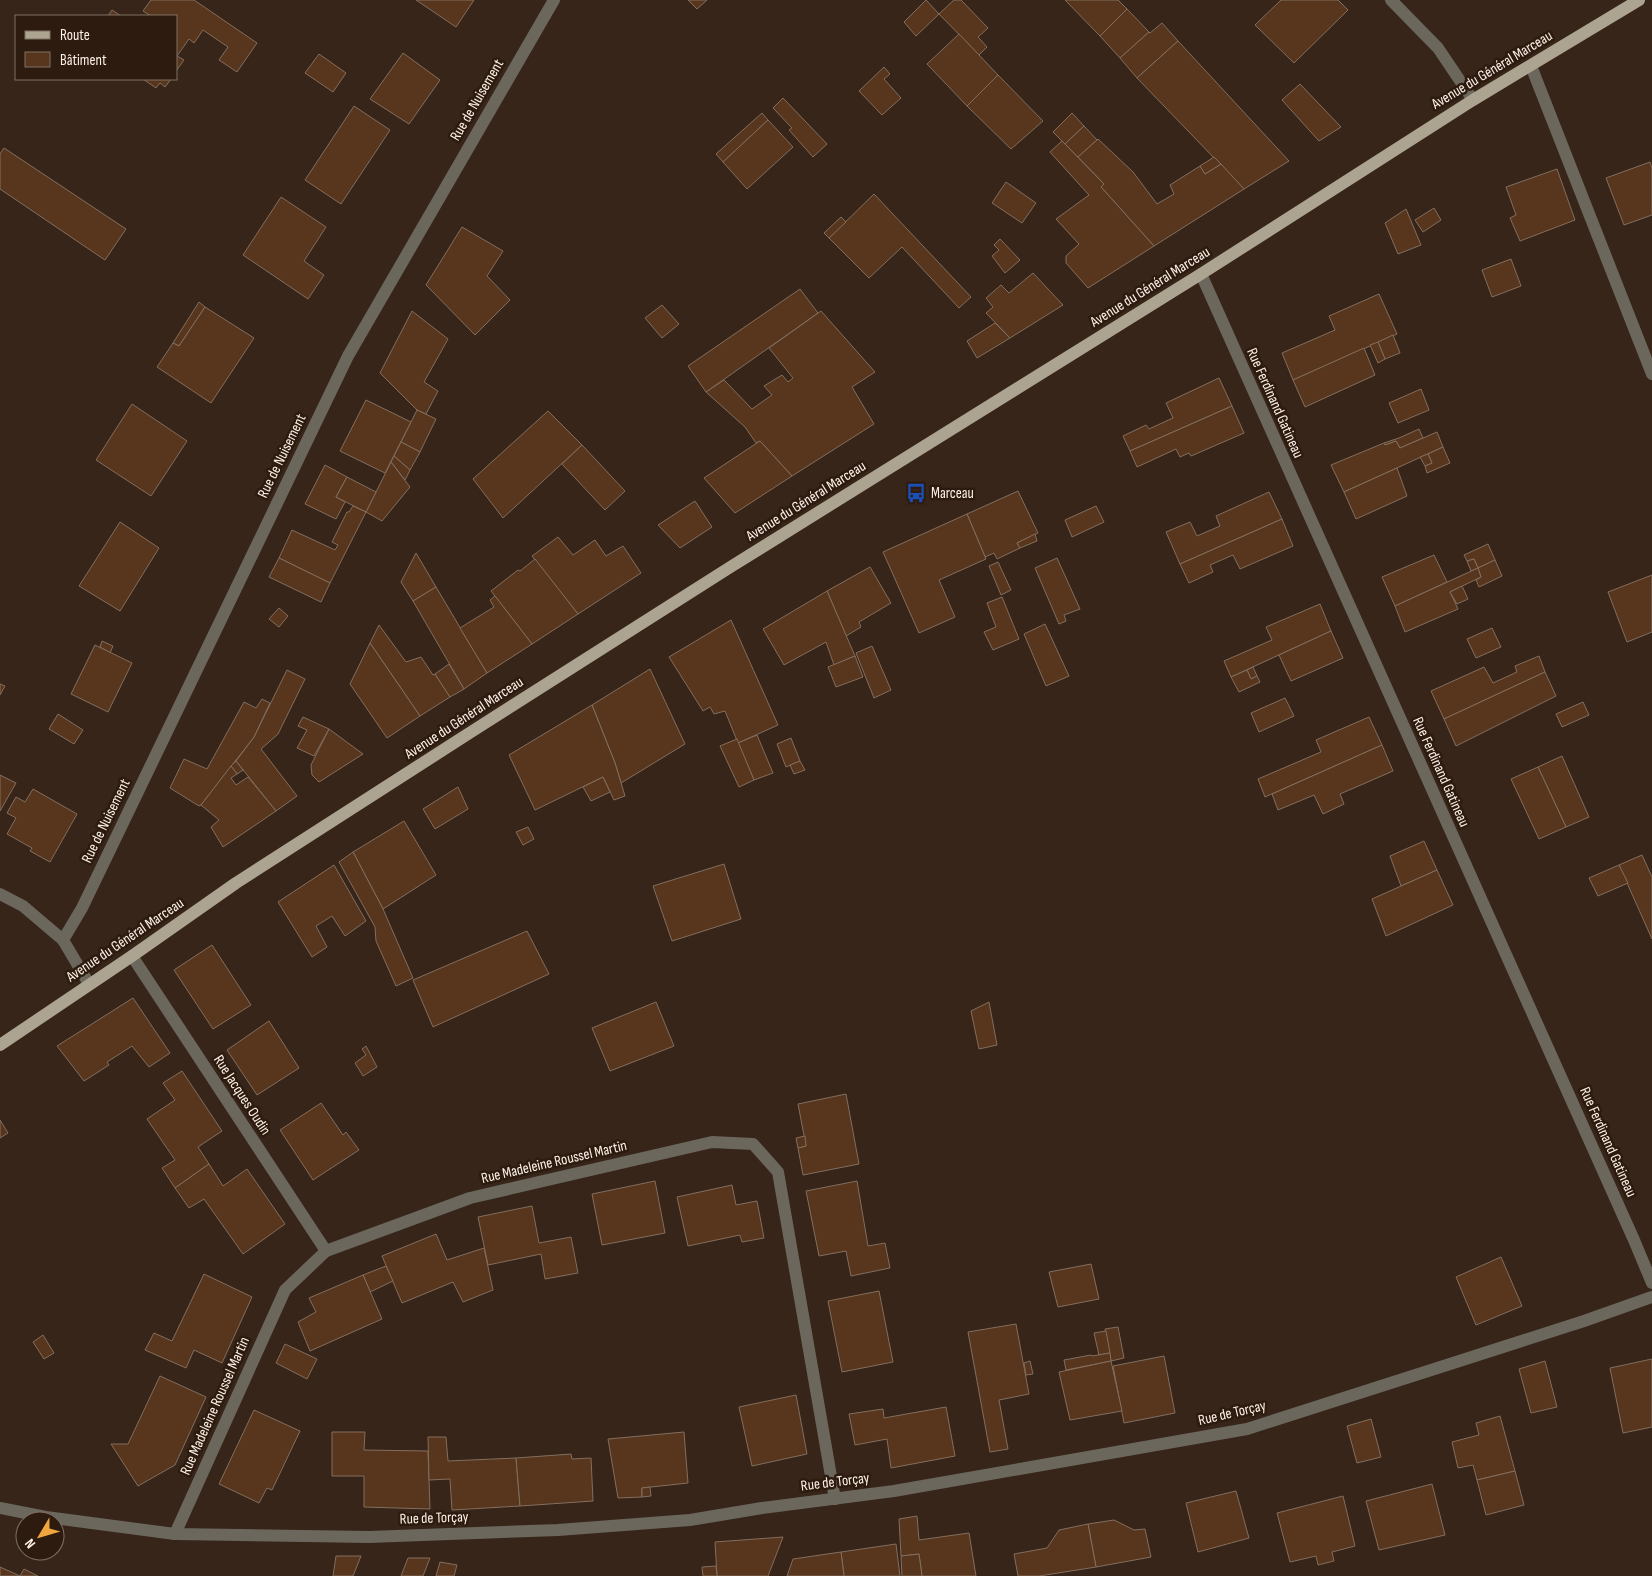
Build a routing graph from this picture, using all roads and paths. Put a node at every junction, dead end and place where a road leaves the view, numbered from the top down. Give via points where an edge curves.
1 (554, 0) edge
2 (1392, 0) edge
3 (1638, 0) edge
4 (1531, 66) junction
5 (1473, 100) junction
6 (1201, 274) junction
7 (1652, 374) edge
8 (0, 894) edge
9 (63, 940) junction
10 (132, 956) junction
11 (89, 984) junction
12 (0, 1045) edge
13 (326, 1251) junction
14 (1652, 1283) edge
15 (1652, 1296) edge
16 (835, 1499) junction
17 (0, 1508) edge
18 (175, 1534) junction

1 - 9 street, Rue de Nuisement via 348,356 82,908
2 - 5 street via 1438,48
3 - 4 main road, Avenue du Général Marceau
4 - 5 main road, Avenue du Général Marceau
4 - 7 street
5 - 6 main road, Avenue du Général Marceau
6 - 10 main road, Avenue du Général Marceau via 479,727 236,883
6 - 14 street, Rue Ferdinand Gatineau
8 - 9 street via 23,906
9 - 11 street
10 - 11 main road, Avenue du Général Marceau
10 - 13 street, Rue Jacques Oudin
11 - 12 main road, Avenue du Général Marceau
13 - 16 street, Rue Madeleine Roussel Martin via 470,1198 712,1142 753,1144 778,1172
13 - 18 street, Rue Madeleine Roussel Martin via 285,1290
15 - 16 street, Rue de Torçay via 1584,1321 1248,1428
16 - 18 street, Rue de Torçay via 690,1520 558,1530 369,1537
17 - 18 street, Rue de Torçay

